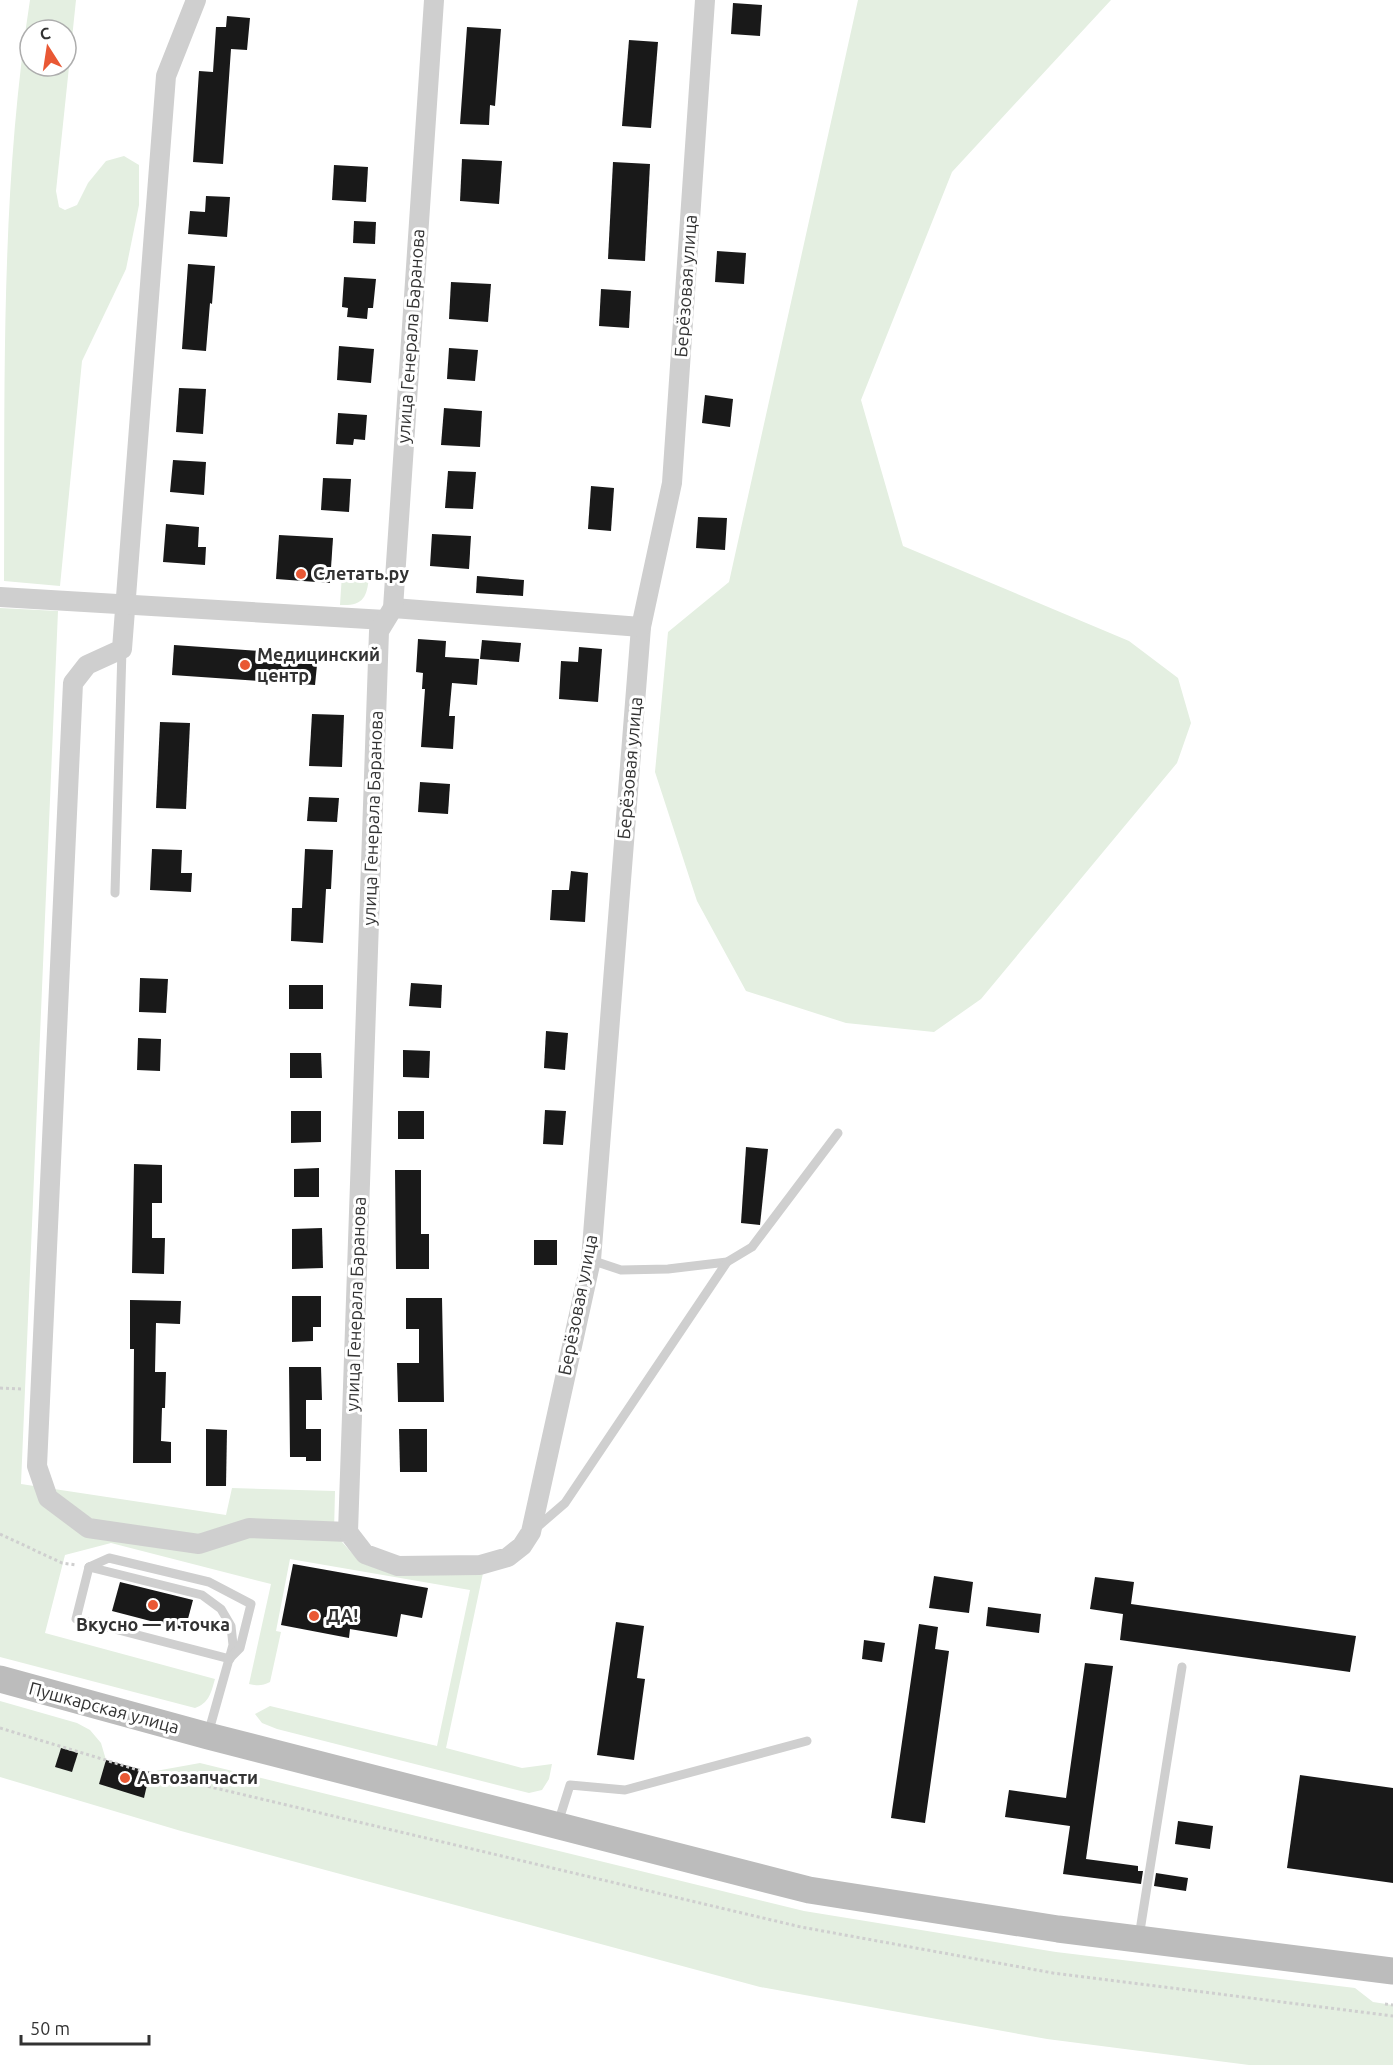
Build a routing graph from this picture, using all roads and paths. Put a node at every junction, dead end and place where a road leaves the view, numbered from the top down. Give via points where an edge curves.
1 (196, 0) edge
2 (434, 0) edge
3 (705, 0) edge
4 (0, 597) edge
5 (125, 603) junction
6 (389, 614) junction
7 (641, 627) junction
8 (122, 649) junction
9 (115, 893) dead end
10 (838, 1133) dead end
11 (591, 1260) junction
12 (727, 1262) junction
13 (0, 1388) edge
14 (41, 1389) junction
15 (348, 1532) junction
16 (531, 1532) junction
17 (0, 1534) edge
18 (89, 1567) junction
19 (230, 1659) junction
20 (1182, 1667) dead end
21 (0, 1679) edge
22 (0, 1728) edge
23 (208, 1736) junction
24 (807, 1741) dead end
25 (557, 1826) junction
26 (1139, 1939) junction
27 (1393, 1971) edge
28 (1385, 2004) dead end
29 (1393, 2005) edge
30 (1393, 2016) edge

1 - 5 street via 166,76
2 - 6 street, улица Генерала Баранова
3 - 7 street, Берёзовая улица via 672,483
4 - 5 street
5 - 6 street
5 - 8 street
6 - 7 street
6 - 15 street, улица Генерала Баранова via 379,632
7 - 11 street, Берёзовая улица
8 - 9 lane
8 - 14 street via 87,665 73,683
10 - 12 lane via 752,1247
11 - 12 lane via 621,1270
11 - 16 street, Берёзовая улица
12 - 16 lane via 565,1503
13 - 14 path
14 - 15 street via 37,1466 48,1498 88,1528 199,1544 249,1528
15 - 16 street via 365,1554 398,1566 480,1565 508,1557
17 - 18 path via 62,1563
18 - 19 lane via 202,1595 220,1609 231,1626
18 - 19 lane via 76,1619
18 - 19 lane via 109,1558 209,1582 251,1604 240,1648
19 - 23 lane
20 - 26 lane
21 - 23 main road, Пушкарская улица
22 - 30 path via 135,1769 801,1927 1053,1972
23 - 25 main road, Пушкарская улица
24 - 25 lane via 625,1790 570,1785
25 - 26 main road, Пушкарская улица via 809,1890
26 - 27 main road, Пушкарская улица
28 - 29 path

